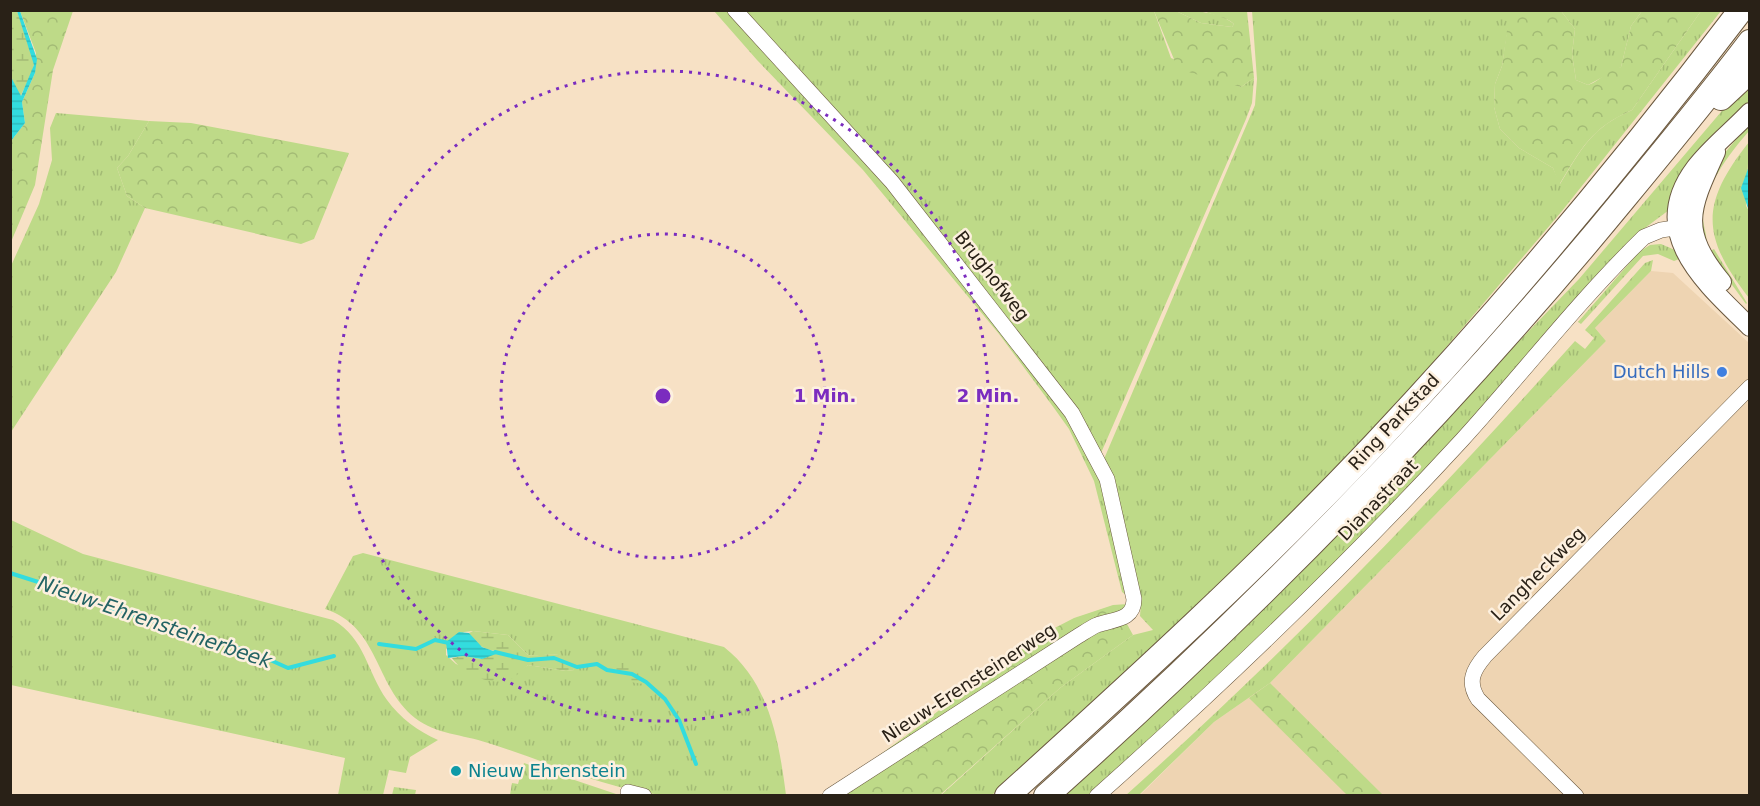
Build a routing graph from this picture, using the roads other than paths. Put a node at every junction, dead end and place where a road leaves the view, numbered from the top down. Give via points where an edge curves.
1 (735, 10) edge
2 (1734, 16) edge
3 (1749, 42) edge
4 (1749, 71) edge
5 (1749, 112) edge
6 (1669, 144) junction
7 (1684, 226) junction
8 (1749, 315) edge
9 (1749, 327) edge
10 (1749, 387) edge
11 (1131, 611) joint
12 (628, 792) dead end
13 (644, 795) edge
14 (830, 795) edge
15 (1007, 795) edge
16 (1046, 795) edge
17 (1097, 795) edge
18 (1576, 795) edge

1 - 11 street, Brughofweg via 892,182 1072,413 1100,462 1113,498 1134,599
2 - 15 highway, Ring Parkstad via 1546,253 1381,438 1220,601
3 - 6 highway, Ring Parkstad
4 - 6 highway
5 - 7 street via 1688,178 1677,209
6 - 16 highway, Ring Parkstad via 1566,269 1385,470 1239,618
7 - 8 street via 1712,270
7 - 9 street via 1679,242 1705,282
7 - 17 street, Dianastraat via 1653,232 1637,244 1462,440 1286,622
10 - 18 street, Langheckweg via 1485,656 1473,673 1471,683 1478,699
11 - 14 street, Nieuw-Erensteinerweg via 1124,618 1096,626 1075,638
12 - 13 street

